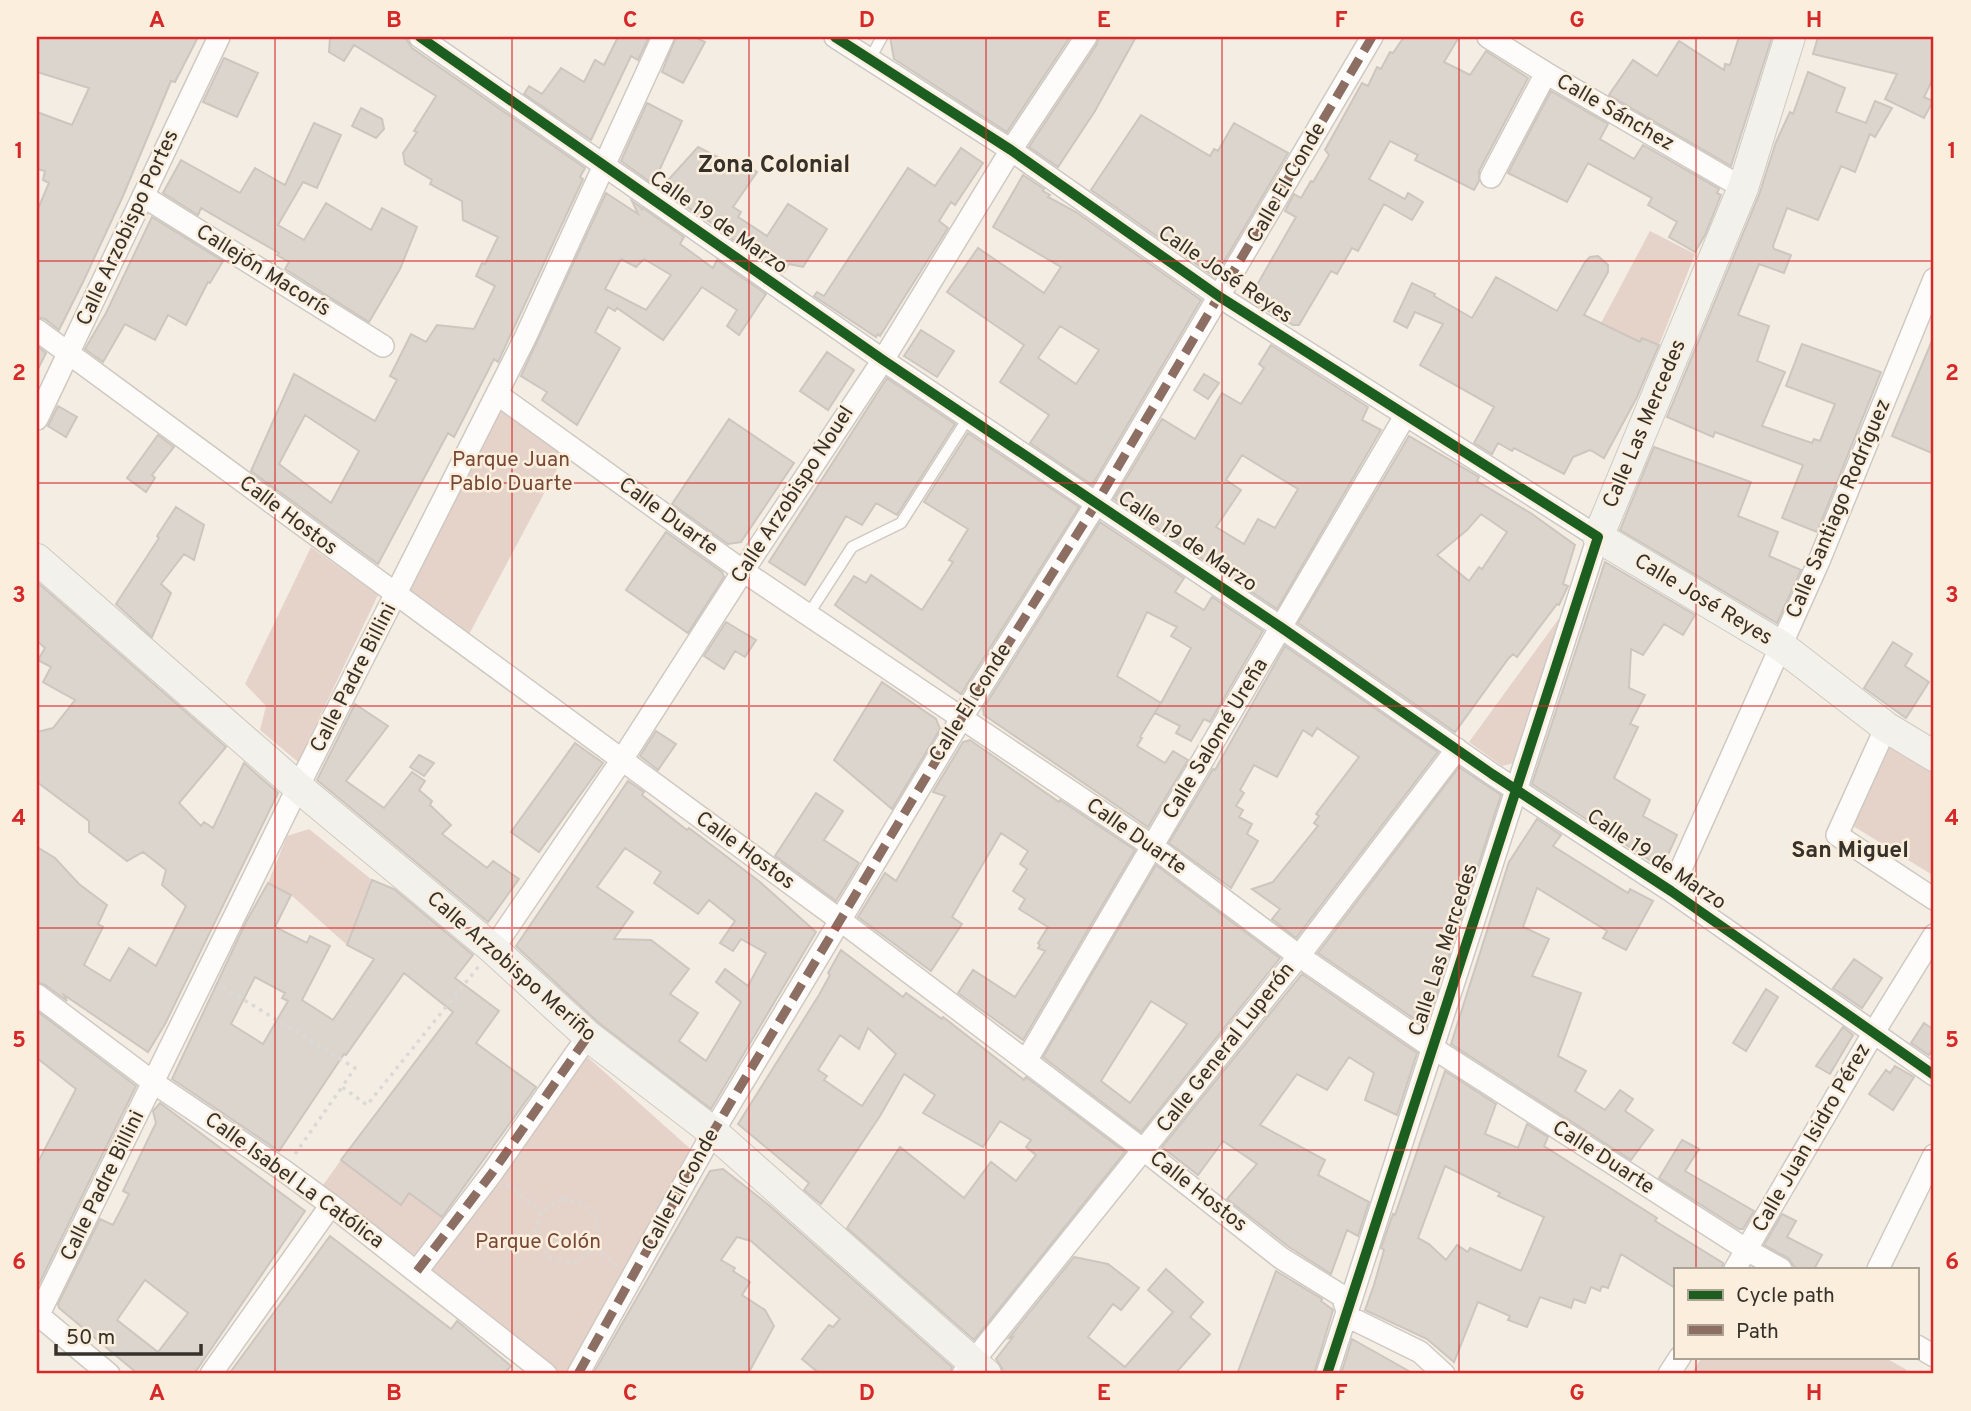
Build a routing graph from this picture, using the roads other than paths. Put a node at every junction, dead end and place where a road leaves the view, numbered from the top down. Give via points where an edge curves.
1 (219, 37) edge
2 (420, 37) edge
3 (663, 37) edge
4 (835, 37) edge
5 (882, 37) edge
6 (1086, 37) edge
7 (1372, 37) edge
8 (1488, 37) edge
9 (1790, 37) edge
10 (870, 59) junction
11 (1546, 73) junction
12 (1011, 150) junction
13 (602, 166) junction
14 (1491, 177) dead end
15 (1743, 188) junction
16 (143, 196) junction
17 (1934, 279) edge
18 (1220, 297) junction
19 (1928, 312) edge
20 (37, 330) edge
21 (383, 346) dead end
22 (69, 353) junction
23 (883, 360) junction
24 (497, 394) junction
25 (1405, 416) junction
26 (968, 418) junction
27 (37, 419) edge
28 (1096, 504) junction
29 (1598, 537) junction
30 (37, 559) edge
31 (743, 571) junction
32 (396, 595) junction
33 (808, 615) junction
34 (1282, 628) junction
35 (1780, 646) junction
36 (961, 719) junction
37 (1886, 727) junction
38 (1457, 749) junction
39 (1934, 756) edge
40 (621, 761) junction
41 (298, 787) junction
42 (1517, 790) junction
43 (1152, 846) junction
44 (1671, 891) junction
45 (1934, 899) edge
46 (840, 920) junction
47 (1934, 935) edge
48 (493, 949) junction
49 (1299, 956) junction
50 (37, 995) edge
51 (1874, 1032) junction
52 (588, 1036) junction
53 (1433, 1048) junction
54 (1026, 1061) junction
55 (1934, 1074) edge
56 (154, 1083) junction
57 (713, 1132) junction
58 (1145, 1151) junction
59 (1934, 1154) edge
60 (331, 1205) junction
61 (1747, 1250) junction
62 (1736, 1268) edge
63 (1779, 1268) edge
64 (1878, 1268) edge
65 (417, 1271) junction
66 (1346, 1311) junction
67 (38, 1315) edge
68 (1918, 1347) edge
69 (1934, 1356) edge
70 (1679, 1358) edge
71 (974, 1370) edge
72 (109, 1374) edge
73 (211, 1374) edge
74 (546, 1374) edge
75 (578, 1374) edge
76 (1327, 1374) edge
77 (1444, 1374) edge
78 (1669, 1374) edge

1 - 16 street, Calle Arzobispo Portes
2 - 13 street, Calle 19 de Marzo
3 - 13 street, Calle Padre Billini
4 - 10 street, Calle José Reyes
5 - 10 lane
6 - 12 street, Calle Arzobispo Nouel
7 - 18 street, Calle El Conde
8 - 11 street, Calle Sánchez
9 - 15 street, Calle Las Mercedes
10 - 12 street, Calle José Reyes
11 - 14 street
11 - 15 street, Calle Sánchez
12 - 18 street, Calle José Reyes
12 - 23 street, Calle Arzobispo Nouel
13 - 23 street, Calle 19 de Marzo
13 - 24 street, Calle Padre Billini
15 - 29 street, Calle Las Mercedes
16 - 21 street, Callejón Macorís
16 - 22 street, Calle Arzobispo Portes
17 - 19 street, Calle Santiago Rodríguez
18 - 25 street, Calle José Reyes
18 - 28 street, Calle El Conde
19 - 35 street, Calle Santiago Rodríguez
20 - 22 street, Calle Hostos
22 - 27 street, Calle Arzobispo Portes
22 - 32 street, Calle Hostos
23 - 26 street, Calle 19 de Marzo
23 - 31 street, Calle Arzobispo Nouel
24 - 31 street, Calle Duarte
24 - 32 street, Calle Padre Billini
25 - 29 street, Calle José Reyes
25 - 34 street, Calle Salomé Ureña
26 - 28 street, Calle 19 de Marzo
26 - 33 lane via 901,523 852,547
28 - 34 street, Calle 19 de Marzo
28 - 36 street, Calle El Conde
29 - 35 street, Calle José Reyes
29 - 42 street, Calle Las Mercedes
30 - 41 street, Calle Arzobispo Meriño
31 - 33 street, Calle Duarte
31 - 40 street, Calle Arzobispo Nouel
32 - 40 street, Calle Hostos
32 - 41 street, Calle Padre Billini
33 - 36 street, Calle Duarte
34 - 38 street, Calle 19 de Marzo
34 - 43 street, Calle Salomé Ureña
35 - 37 street, Calle José Reyes
35 - 44 street, Calle Santiago Rodríguez
36 - 43 street, Calle Duarte
36 - 46 street, Calle El Conde
37 - 39 street, Calle José Reyes
37 - 45 street via 1837,835
38 - 42 street, Calle 19 de Marzo
38 - 49 street, Calle General Luperón
40 - 46 street, Calle Hostos
40 - 48 street, Calle Arzobispo Nouel
41 - 48 street, Calle Arzobispo Meriño
41 - 56 street, Calle Padre Billini
42 - 44 street, Calle 19 de Marzo
42 - 53 street, Calle Las Mercedes
43 - 49 street, Calle Duarte
43 - 54 street, Calle Salomé Ureña
44 - 51 street, Calle 19 de Marzo
46 - 54 street, Calle Hostos
46 - 57 street, Calle El Conde
47 - 51 street, Calle Juan Isidro Pérez
48 - 52 street, Calle Arzobispo Meriño
49 - 53 street, Calle Duarte
49 - 58 street, Calle General Luperón
50 - 56 street, Calle Isabel La Católica
51 - 55 street, Calle 19 de Marzo
51 - 61 street, Calle Juan Isidro Pérez
52 - 57 street, Calle Arzobispo Meriño
52 - 65 street
53 - 61 street, Calle Duarte
53 - 66 street, Calle Las Mercedes
54 - 58 street, Calle Hostos
56 - 60 street, Calle Isabel La Católica
56 - 67 street, Calle Padre Billini
57 - 71 street, Calle Arzobispo Meriño
57 - 75 street, Calle El Conde
58 - 66 street, Calle Hostos via 1281,1258 1342,1296
58 - 71 street, Calle General Luperón
59 - 64 street
60 - 65 street, Calle Isabel La Católica
60 - 73 street
61 - 62 street, Calle Juan Isidro Pérez
61 - 63 street, Calle Duarte
65 - 74 street, Calle Isabel La Católica
66 - 76 street, Calle Las Mercedes
66 - 77 street, Calle Hostos via 1349,1317 1420,1352
67 - 72 street
68 - 69 street
70 - 78 street

